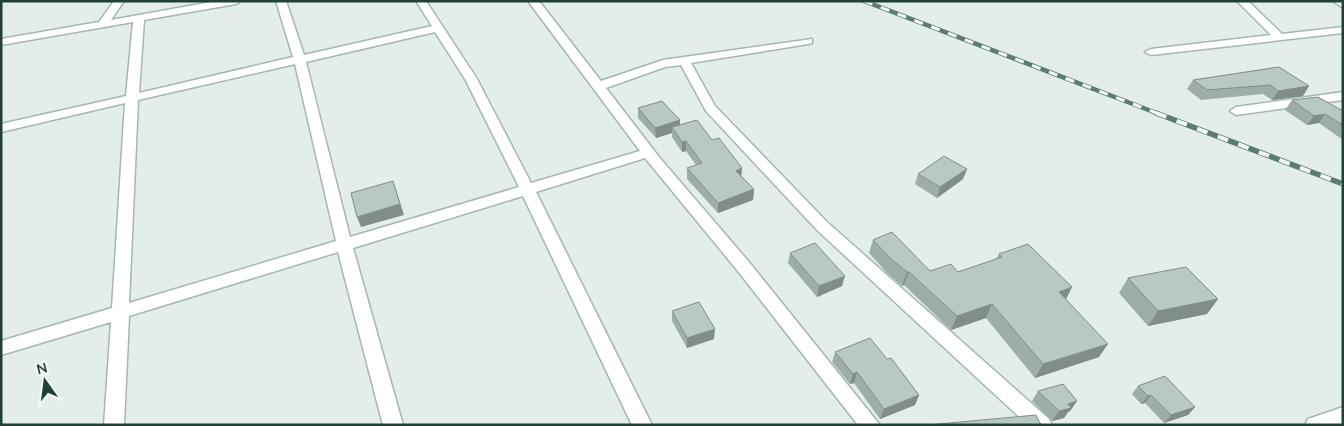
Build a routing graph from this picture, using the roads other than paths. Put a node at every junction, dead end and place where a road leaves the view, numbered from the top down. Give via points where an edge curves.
1 (119, 1) edge
2 (236, 1) edge
3 (281, 1) edge
4 (421, 1) edge
5 (533, 1) edge
6 (1242, 1) edge
7 (1338, 1) edge
8 (1343, 5) edge
9 (139, 18) junction
10 (104, 22) junction
11 (437, 28) junction
12 (1343, 30) edge
13 (1280, 38) junction
14 (808, 41) dead end
15 (1, 42) edge
16 (1152, 52) dead end
17 (684, 60) junction
18 (300, 61) junction
19 (599, 86) junction
20 (1343, 96) edge
21 (132, 98) junction
22 (1314, 100) junction
23 (1329, 110) edge
24 (1236, 111) dead end
25 (1, 128) edge
26 (648, 152) junction
27 (527, 189) junction
28 (344, 244) junction
29 (120, 313) junction
30 (1, 348) edge
31 (1343, 415) edge
32 (114, 425) edge
33 (394, 425) edge
34 (642, 425) edge
35 (870, 425) edge
36 (1042, 425) edge
37 (1315, 425) edge

1 - 10 street
2 - 9 street
3 - 18 street
4 - 11 street
5 - 19 street
6 - 13 street
7 - 8 street
9 - 10 street
9 - 21 street
10 - 15 street
11 - 18 street
11 - 27 street via 471,80
12 - 13 street
13 - 16 street
14 - 17 street
17 - 19 street
17 - 36 street via 710,108 822,226
18 - 21 street
18 - 28 street
19 - 26 street
20 - 22 street
21 - 25 street
21 - 29 street
22 - 23 street
22 - 24 street
26 - 27 street
26 - 35 street
27 - 28 street
27 - 34 street
28 - 29 street
28 - 33 street
29 - 30 street
29 - 32 street
31 - 37 street

